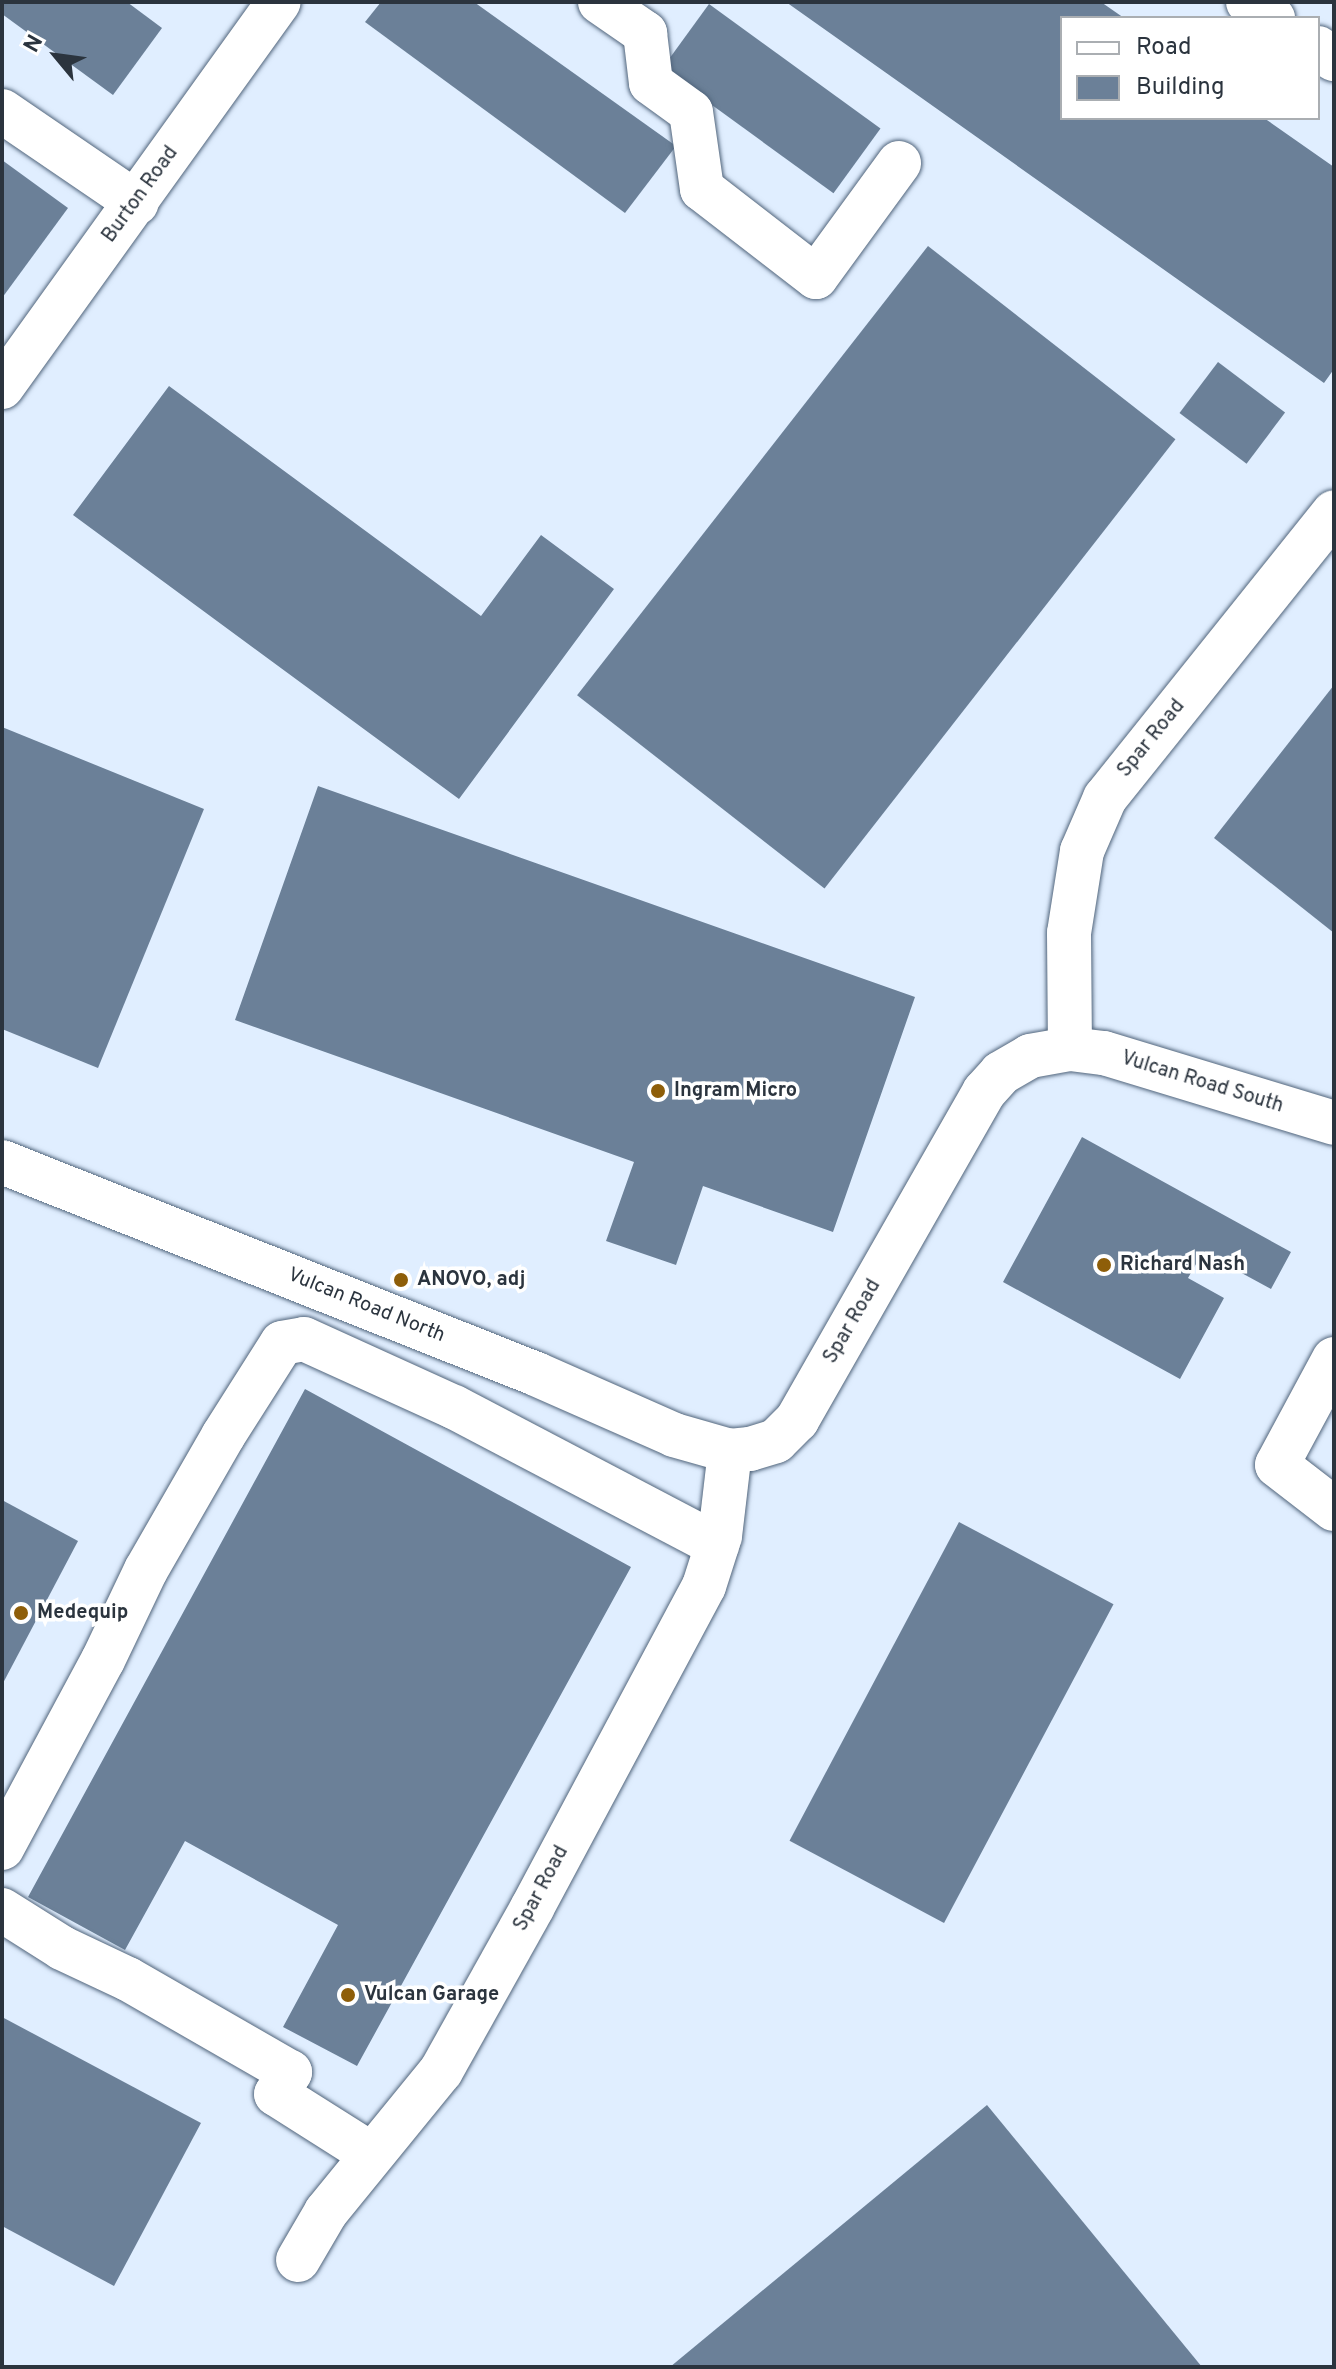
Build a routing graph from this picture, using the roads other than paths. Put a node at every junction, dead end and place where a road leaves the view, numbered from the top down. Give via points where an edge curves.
1 (279, 2) edge
2 (600, 2) edge
3 (1248, 2) edge
4 (1270, 16) edge
5 (2, 111) edge
6 (899, 163) dead end
7 (137, 203) junction
8 (2, 387) edge
9 (1334, 512) edge
10 (1070, 1049) junction
11 (1334, 1123) edge
12 (2, 1162) edge
13 (1334, 1359) edge
14 (730, 1451) junction
15 (1334, 1509) edge
16 (717, 1545) junction
17 (2, 1848) edge
18 (2, 1910) edge
19 (371, 2154) junction
20 (298, 2260) dead end

1 - 7 street, Burton Road
2 - 6 street via 645,33 651,83 691,112 702,189 816,277
3 - 4 street
5 - 7 street
7 - 8 street, Burton Road
9 - 10 street, Spar Road via 1105,798 1082,851 1069,933
10 - 11 street, Vulcan Road South via 1104,1053
10 - 14 street, Spar Road via 1030,1056 1001,1073 984,1092 797,1420 776,1441
12 - 14 street, Vulcan Road North via 536,1374 674,1435
13 - 15 street via 1277,1465
14 - 16 street, Spar Road
16 - 17 street via 454,1407 304,1339 282,1343 146,1570
16 - 19 street, Spar Road via 704,1586 441,2071
18 - 19 street via 290,2072 276,2094
19 - 20 street, Spar Road via 326,2212

